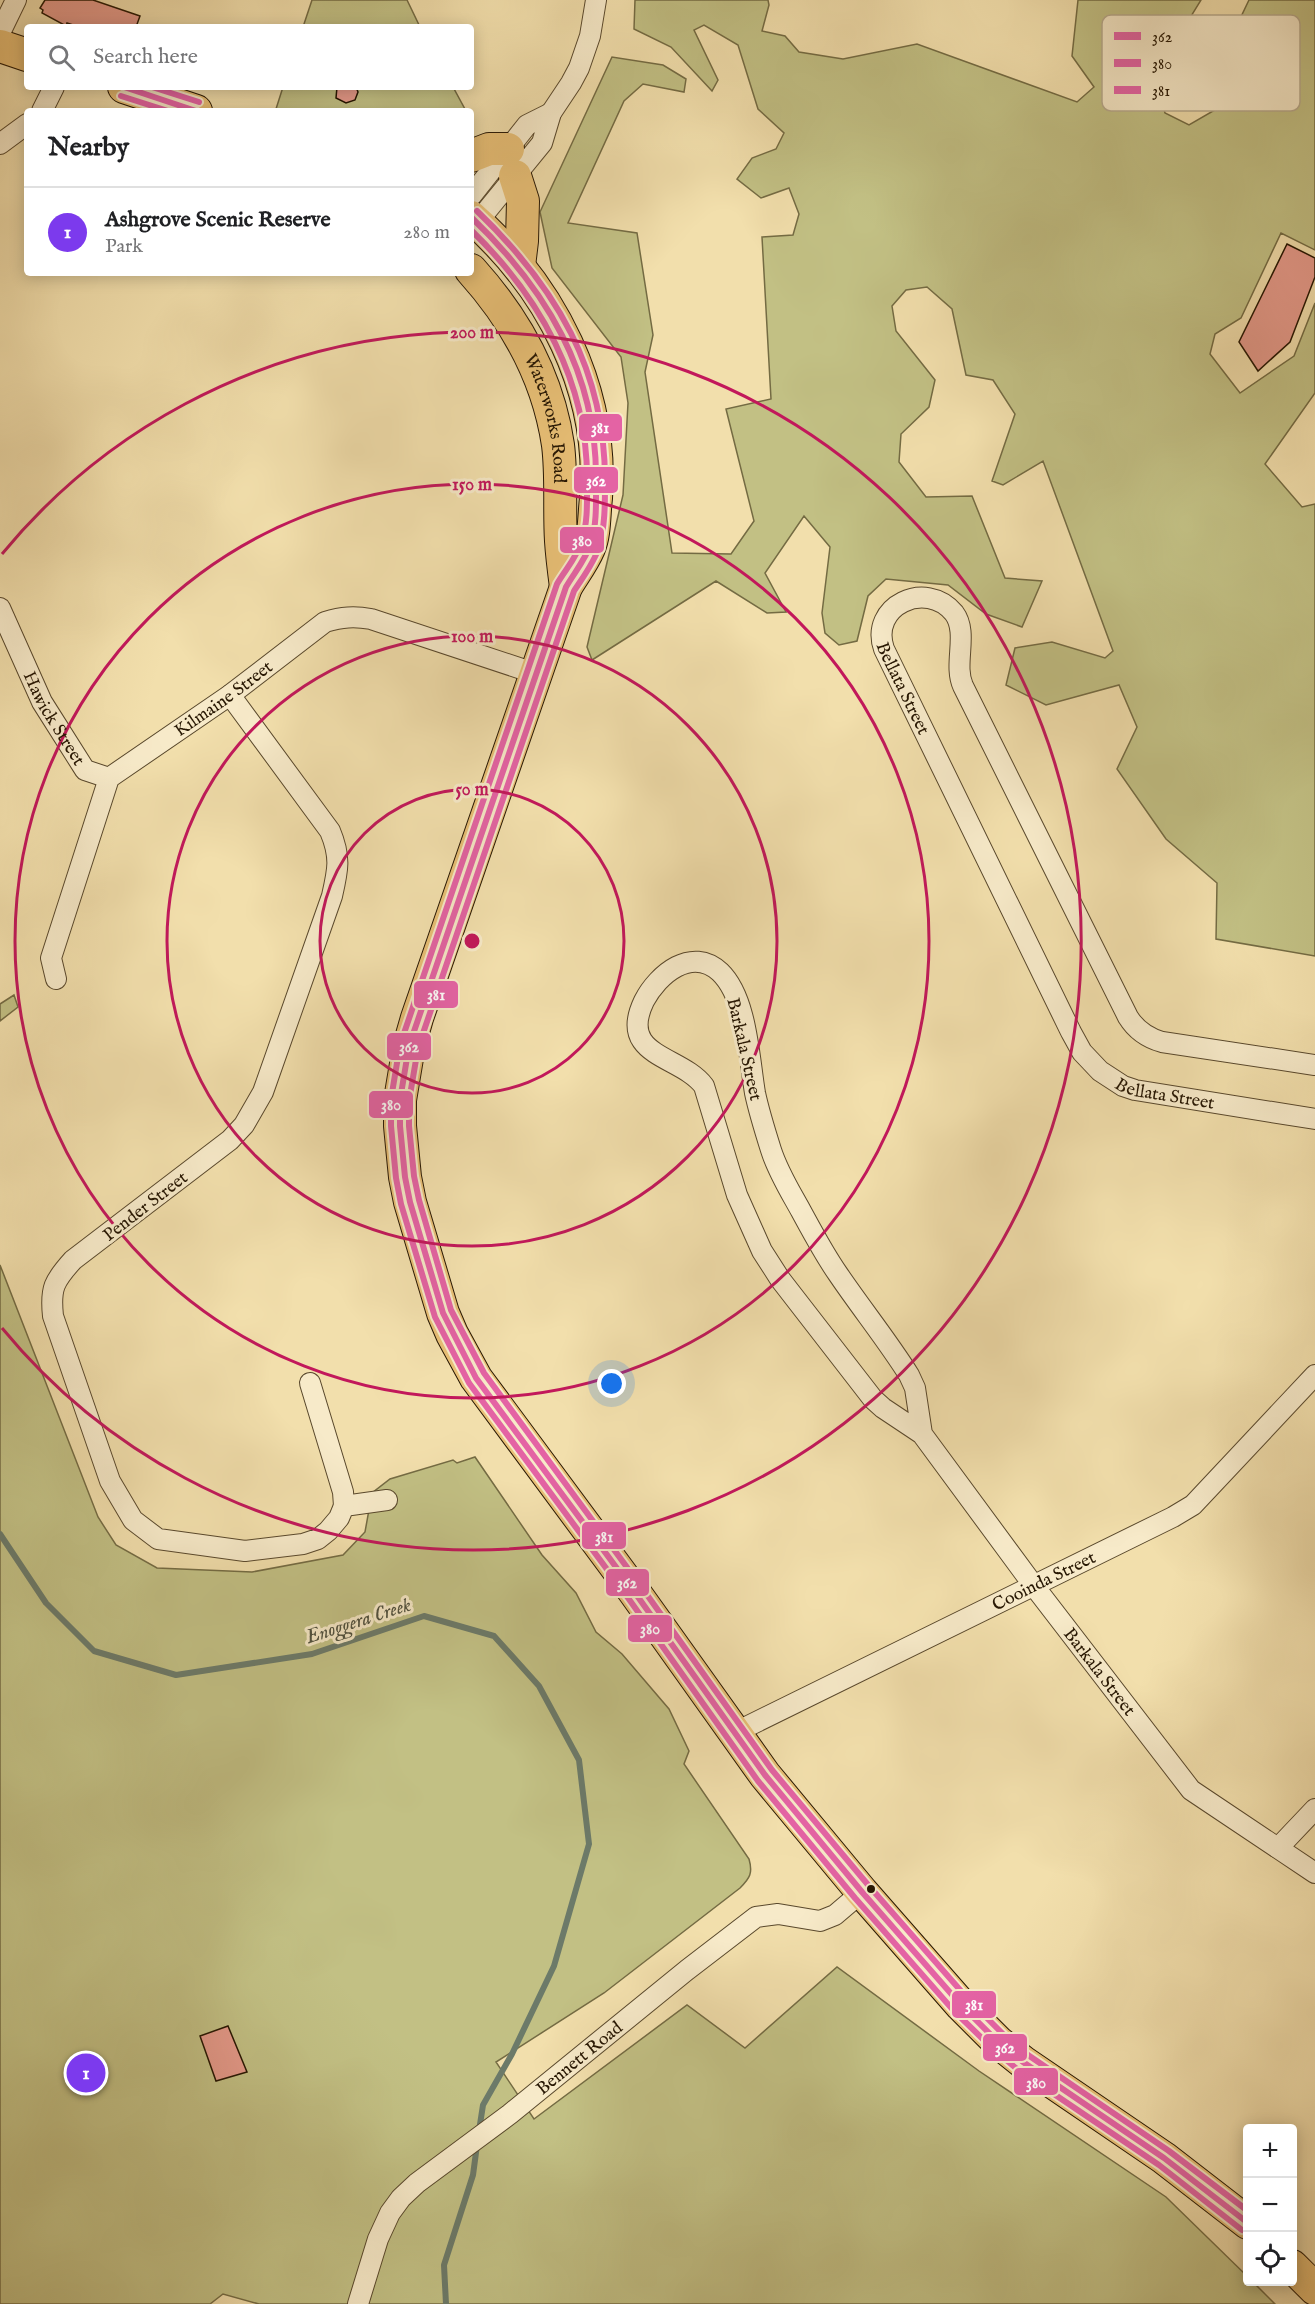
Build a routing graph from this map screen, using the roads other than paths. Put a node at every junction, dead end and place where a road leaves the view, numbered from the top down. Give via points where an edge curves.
1 (16, 0) edge
2 (596, 0) edge
3 (0, 33) edge
4 (0, 46) edge
5 (24, 54) edge
6 (52, 90) edge
7 (133, 90) edge
8 (44, 108) edge
9 (187, 108) edge
10 (551, 113) junction
11 (24, 126) edge
12 (0, 144) edge
13 (474, 155) edge
14 (512, 163) junction
15 (474, 216) edge
16 (474, 216) edge
17 (474, 218) edge
18 (519, 266) junction
19 (474, 274) edge
20 (566, 587) junction
21 (0, 608) edge
22 (537, 674) junction
23 (230, 695) junction
24 (109, 778) junction
25 (56, 979) dead end
26 (1315, 1065) edge
27 (1315, 1119) edge
28 (1315, 1374) edge
29 (310, 1383) dead end
30 (922, 1434) junction
31 (387, 1500) dead end
32 (344, 1506) junction
33 (1034, 1586) junction
34 (734, 1733) junction
35 (1315, 1809) edge
36 (1278, 1848) junction
37 (1315, 1873) edge
38 (862, 1892) junction
39 (1243, 2219) edge
40 (1297, 2270) edge
41 (1315, 2289) edge
42 (358, 2304) edge

1 - 3 street
2 - 10 street via 579,68
4 - 5 main road
6 - 8 street
7 - 9 main road
10 - 14 street via 527,126
10 - 14 street via 542,143
11 - 12 street
13 - 14 main road via 489,149
14 - 15 street
14 - 16 street
14 - 18 main road via 523,201
17 - 18 main road, Waterworks Road
18 - 20 main road, Waterworks Road via 547,305 569,347 595,443 596,487 590,547
19 - 20 main road, Waterworks Road via 513,322 547,398 559,462
20 - 22 main road, Waterworks Road
21 - 24 street, Hawick Street via 42,702 85,770
22 - 23 street, Kilmaine Street via 391,624 355,616 325,622
22 - 34 main road, Waterworks Road via 409,1046 400,1108 405,1177 440,1304 464,1358
23 - 24 street, Kilmaine Street
23 - 32 street, Pender Street via 330,831 339,867 332,896 263,1092 244,1125 230,1140 73,1260 51,1294 53,1316 110,1482 133,1520 158,1539 245,1551 303,1544 328,1531
24 - 25 street via 51,958
26 - 27 street, Bellata Street via 1166,1043 1134,1027 963,686 959,674 958,620 947,607 924,597 910,598 895,607 886,617 882,642 1071,1032 1088,1059 1108,1077 1135,1090
28 - 33 street, Cooinda Street via 1192,1505
29 - 32 street
30 - 30 street, Barkala Street via 873,1399 774,1271 741,1206 704,1086 656,1055 642,1040 638,1025 645,1000 658,982 684,962 711,965 730,985 745,1029 756,1093 775,1160 828,1260 909,1375 915,1388
30 - 33 street, Barkala Street
31 - 32 street
33 - 34 street, Cooinda Street
33 - 36 street, Barkala Street via 1191,1790
34 - 38 main road, Waterworks Road
35 - 36 street
36 - 37 street, Barkala Street
38 - 39 main road, Waterworks Road via 998,2042 1164,2158
38 - 42 street, Bennett Road via 835,1915 820,1921 778,1914 756,1917 409,2190 390,2213
40 - 41 main road

